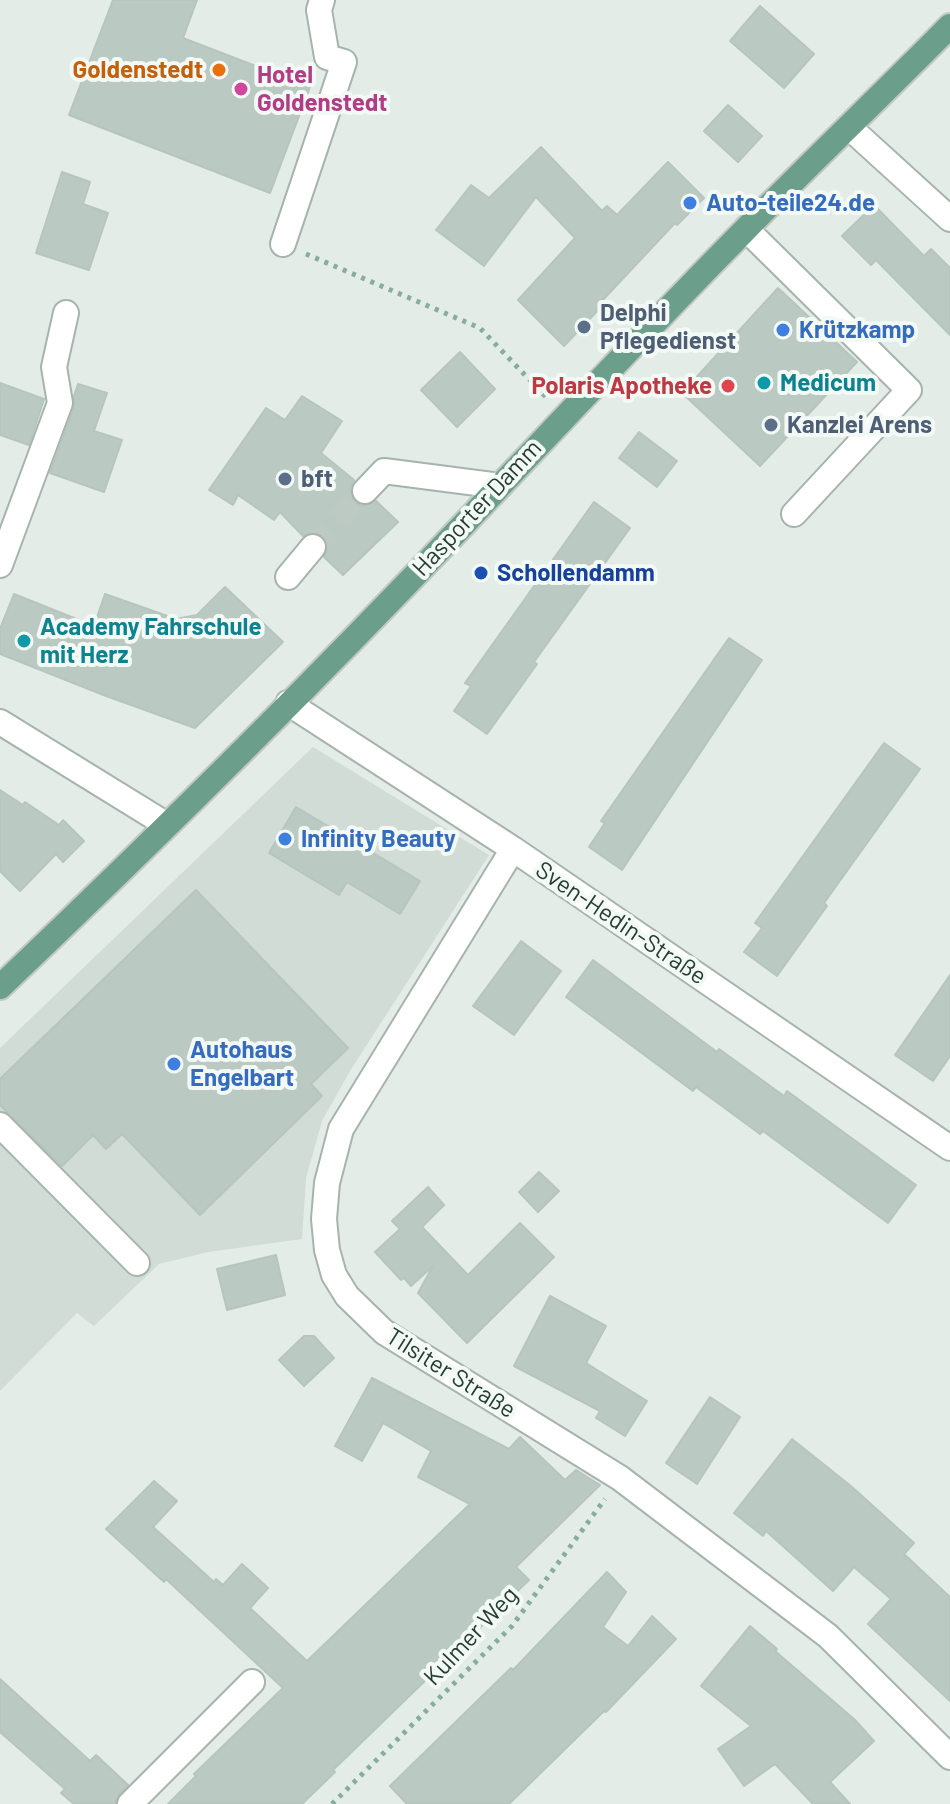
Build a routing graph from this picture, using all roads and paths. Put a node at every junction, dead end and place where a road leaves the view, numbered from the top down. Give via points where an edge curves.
1 (321, 5) edge
2 (950, 26) edge
3 (850, 128) junction
4 (950, 219) edge
5 (746, 229) junction
6 (283, 244) joint
7 (66, 313) dead end
8 (564, 416) junction
9 (500, 486) junction
10 (365, 491) tunnel mouth
11 (794, 514) dead end
12 (313, 547) tunnel mouth
13 (0, 565) edge
14 (288, 577) dead end
15 (288, 703) junction
16 (0, 722) edge
17 (167, 825) junction
18 (513, 849) junction
19 (0, 987) edge
20 (0, 1125) edge
21 (950, 1148) edge
22 (137, 1263) dead end
23 (620, 1478) junction
24 (252, 1682) dead end
25 (950, 1757) edge
26 (130, 1804) edge
27 (332, 1804) edge

1 - 6 street via 327,57 344,62
2 - 3 main road, Hasporter Damm
3 - 4 street
3 - 5 main road, Hasporter Damm
5 - 8 main road, Hasporter Damm
5 - 11 street via 909,390
6 - 8 path via 480,328
7 - 13 street via 54,367 60,403
8 - 9 main road, Hasporter Damm
9 - 10 street via 384,471
9 - 15 main road, Hasporter Damm
12 - 14 street
15 - 17 main road, Hasporter Damm
15 - 18 street, Sven-Hedin-Straße
16 - 17 street
17 - 19 main road, Hasporter Damm
18 - 21 street, Sven-Hedin-Straße
18 - 23 street, Tilsiter Straße via 341,1129 327,1183 327,1250 347,1296 384,1332
20 - 22 street
23 - 25 street, Tilsiter Straße via 828,1636
23 - 27 path, Kulmer Weg via 512,1626
24 - 26 street

